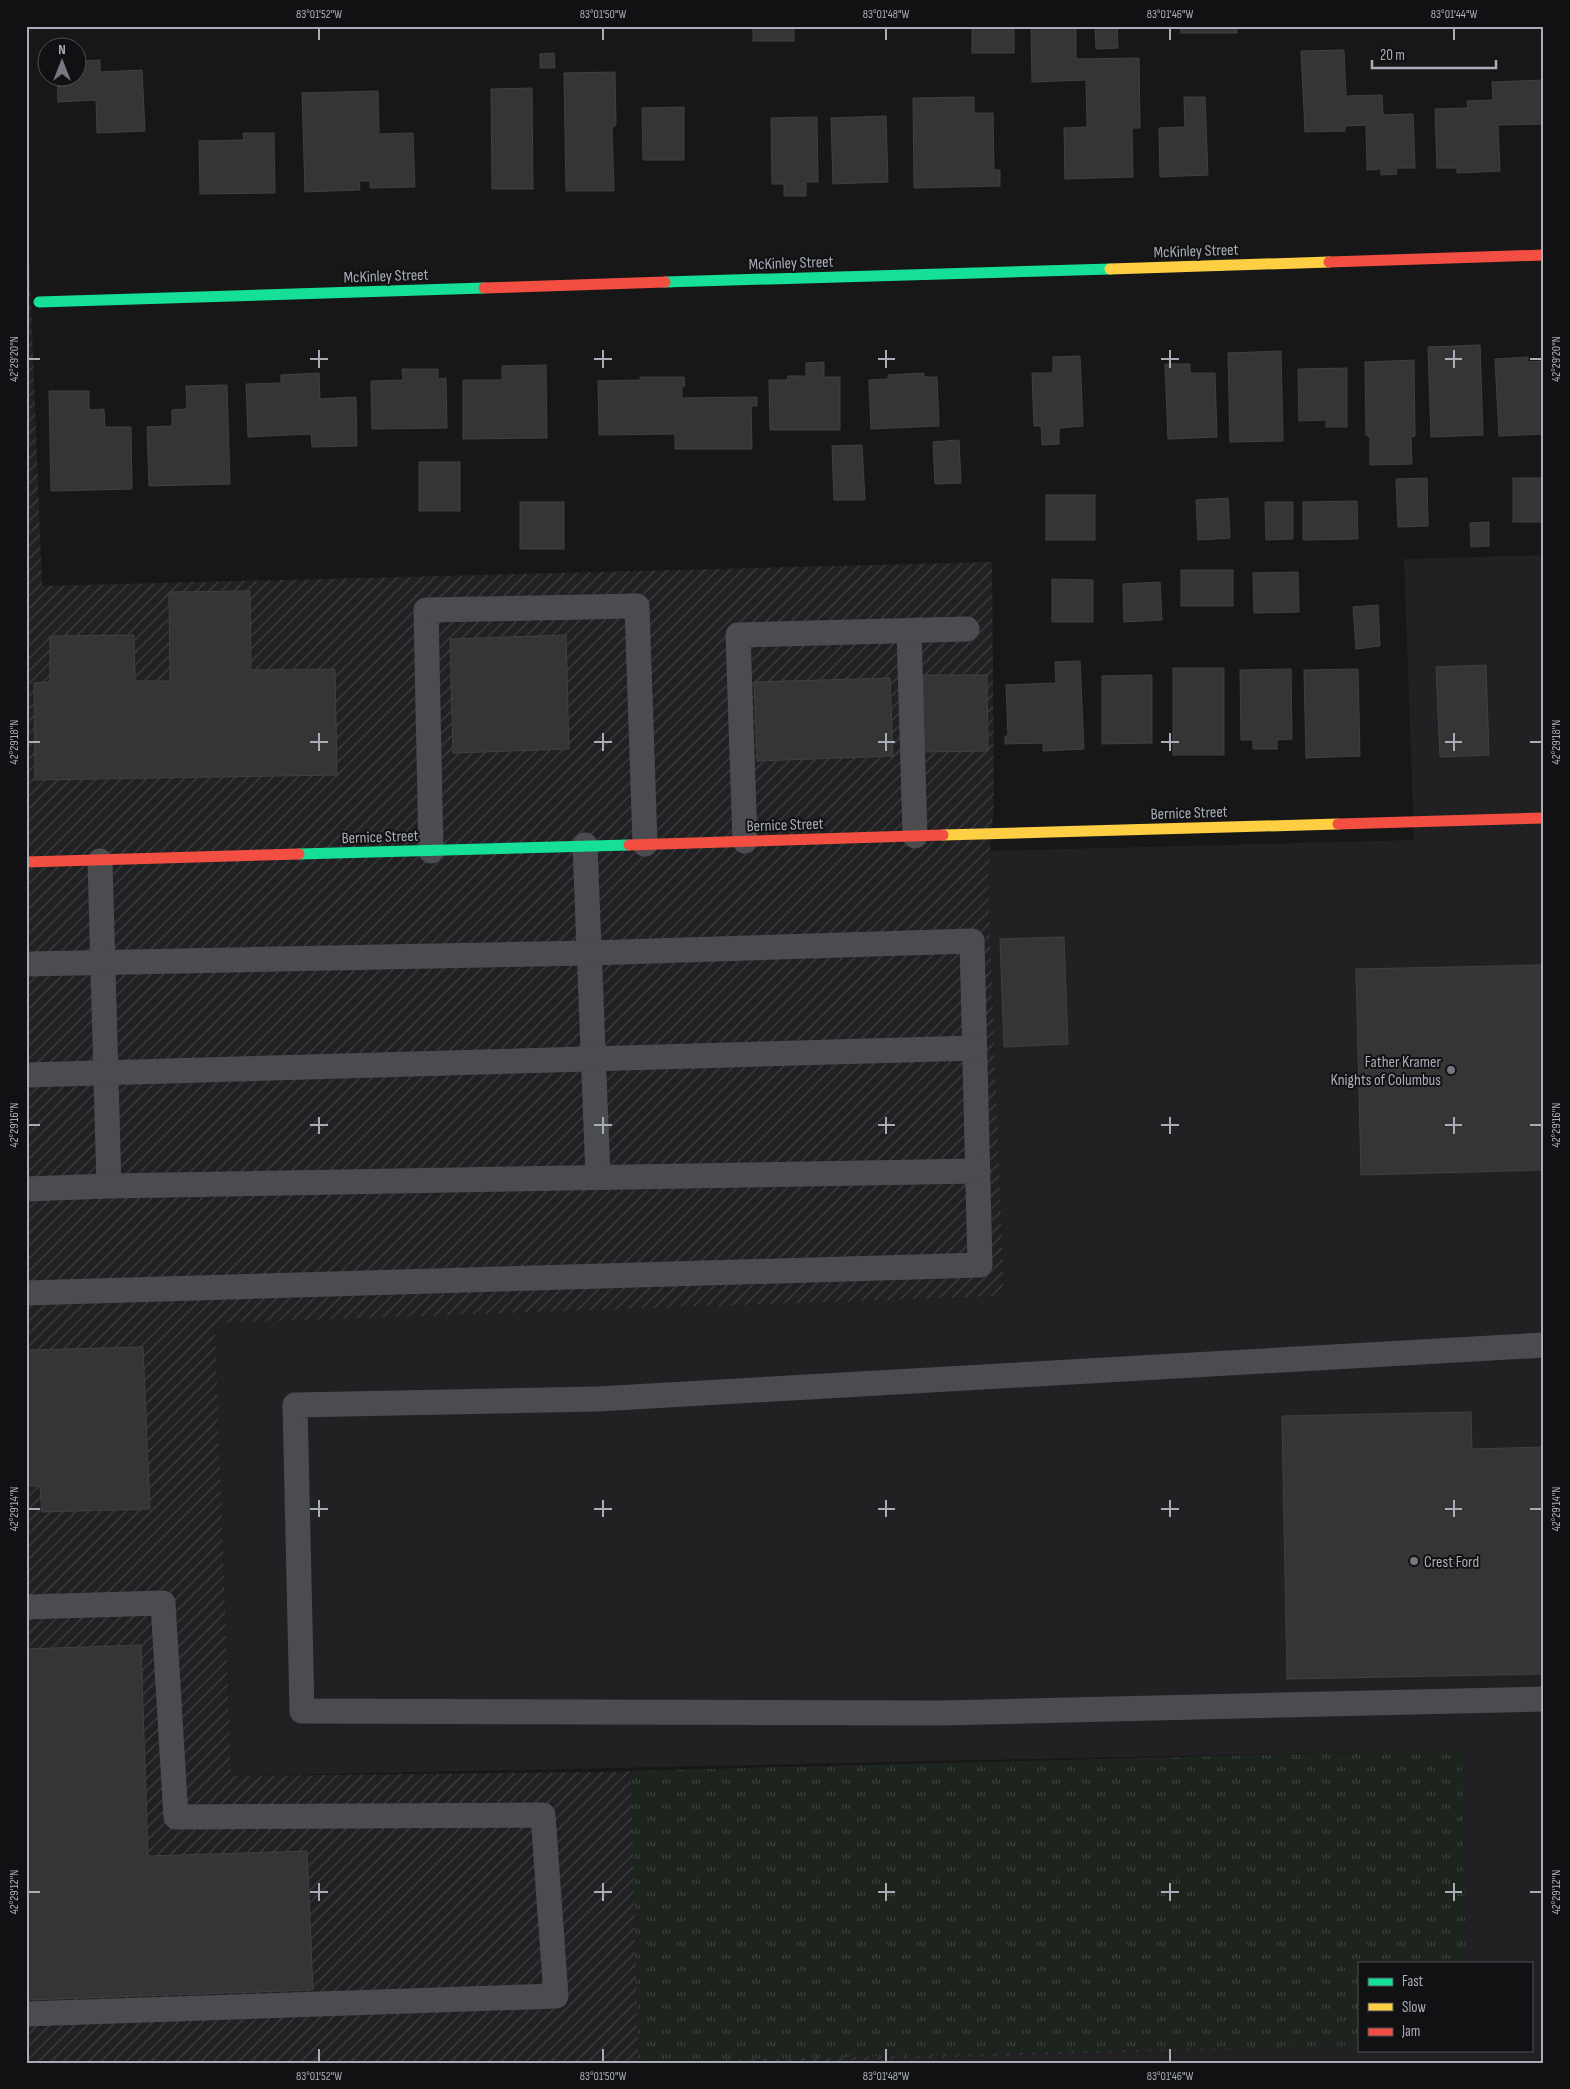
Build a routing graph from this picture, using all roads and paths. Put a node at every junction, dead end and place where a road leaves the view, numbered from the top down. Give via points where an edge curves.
1 (1544, 255) edge
2 (39, 302) dead end
3 (967, 629) dead end
4 (909, 631) junction
5 (1544, 818) edge
6 (916, 836) junction
7 (745, 841) junction
8 (645, 844) junction
9 (585, 845) junction
10 (431, 851) junction
11 (100, 861) junction
12 (26, 862) edge
13 (589, 954) junction
14 (103, 963) junction
15 (26, 964) edge
16 (974, 1048) junction
17 (593, 1059) junction
18 (106, 1073) junction
19 (26, 1075) edge
20 (978, 1171) junction
21 (598, 1177) junction
22 (109, 1186) junction
23 (26, 1189) edge
24 (26, 1292) edge
25 (1544, 1345) edge
26 (26, 1608) edge
27 (1544, 1699) edge
28 (26, 2014) edge

1 - 2 street, McKinley Street
3 - 4 lane
4 - 6 lane
4 - 7 lane via 738,635
5 - 6 street, Bernice Street
6 - 7 street, Bernice Street
7 - 8 street, Bernice Street
8 - 9 street, Bernice Street
8 - 10 lane via 637,606 426,610
9 - 10 street, Bernice Street
9 - 13 lane
10 - 11 street, Bernice Street
11 - 12 street, Bernice Street
11 - 14 lane
13 - 14 lane
13 - 16 lane via 972,941
13 - 17 lane
14 - 15 lane
14 - 18 lane
16 - 17 lane
16 - 20 lane
17 - 18 lane
17 - 21 lane
18 - 19 lane
18 - 22 lane
20 - 21 lane
20 - 24 lane via 980,1264
21 - 22 lane
22 - 23 lane
25 - 27 lane via 598,1399 295,1405 302,1711 940,1713
26 - 28 lane via 163,1602 176,1817 543,1815 556,1996

